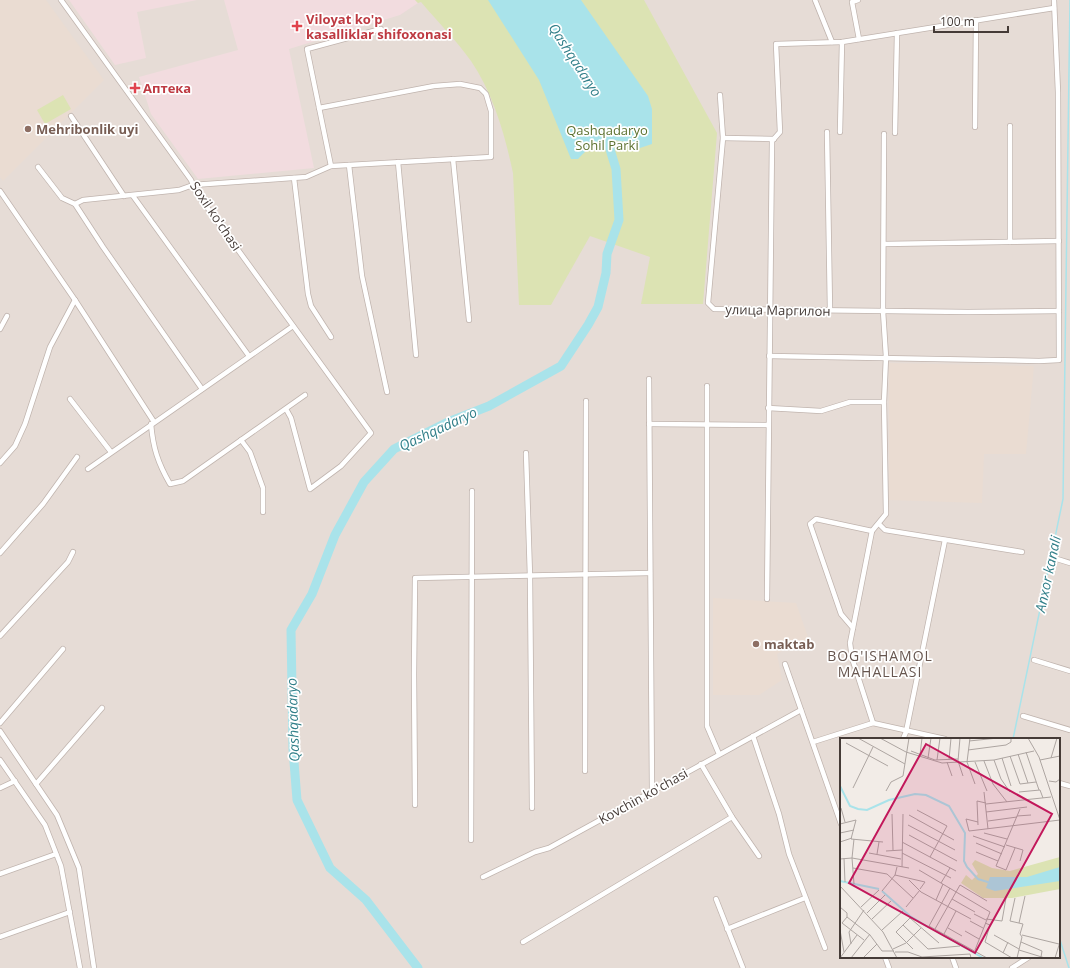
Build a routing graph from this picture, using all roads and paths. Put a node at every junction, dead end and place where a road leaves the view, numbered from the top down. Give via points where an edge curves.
1 (61, 0) edge
2 (815, 0) edge
3 (858, 0) edge
4 (1054, 0) edge
5 (1054, 8) junction
6 (976, 20) junction
7 (381, 29) dead end
8 (897, 33) junction
9 (859, 39) junction
10 (832, 42) junction
11 (842, 42) junction
12 (720, 95) dead end
13 (319, 108) junction
14 (71, 116) dead end
15 (1010, 126) dead end
16 (975, 127) dead end
17 (827, 132) dead end
18 (840, 132) dead end
19 (895, 133) dead end
20 (884, 134) dead end
21 (723, 138) junction
22 (774, 139) junction
23 (453, 159) junction
24 (398, 162) junction
25 (349, 165) junction
26 (331, 166) junction
27 (38, 167) dead end
28 (294, 178) junction
29 (193, 185) junction
30 (0, 191) edge
31 (124, 196) junction
32 (133, 196) junction
33 (75, 204) junction
34 (1059, 241) junction
35 (1010, 242) junction
36 (884, 244) junction
37 (75, 300) junction
38 (770, 310) junction
39 (830, 310) junction
40 (884, 311) junction
41 (1059, 311) junction
42 (8, 316) dead end
43 (469, 320) dead end
44 (293, 326) junction
45 (0, 329) edge
46 (331, 337) dead end
47 (416, 355) dead end
48 (249, 356) junction
49 (769, 356) junction
50 (886, 358) junction
51 (649, 379) dead end
52 (707, 386) dead end
53 (202, 389) junction
54 (387, 392) dead end
55 (305, 395) dead end
56 (70, 399) dead end
57 (586, 401) dead end
58 (884, 402) junction
59 (768, 408) junction
60 (286, 409) junction
61 (153, 423) junction
62 (650, 424) junction
63 (708, 425) junction
64 (768, 425) junction
65 (241, 440) junction
66 (111, 452) junction
67 (526, 453) dead end
68 (77, 457) dead end
69 (0, 464) edge
70 (88, 469) dead end
71 (472, 492) dead end
72 (263, 512) dead end
73 (879, 524) junction
74 (872, 531) junction
75 (945, 540) junction
76 (73, 552) dead end
77 (1022, 552) dead end
78 (0, 553) edge
79 (1057, 559) dead end
80 (1070, 563) edge
81 (650, 573) junction
82 (586, 575) junction
83 (530, 576) junction
84 (472, 577) junction
85 (767, 599) dead end
86 (853, 628) junction
87 (0, 636) edge
88 (63, 649) dead end
89 (1034, 660) dead end
90 (785, 664) dead end
91 (1070, 671) edge
92 (102, 708) dead end
93 (801, 710) junction
94 (1023, 716) dead end
95 (0, 723) edge
96 (873, 723) junction
97 (1070, 730) edge
98 (0, 731) edge
99 (906, 732) junction
100 (753, 736) junction
101 (903, 738) edge
102 (939, 738) edge
103 (813, 742) junction
104 (718, 754) junction
105 (0, 760) edge
106 (701, 764) junction
107 (585, 771) dead end
108 (15, 781) junction
109 (1060, 783) edge
110 (36, 784) junction
111 (1070, 786) edge
112 (0, 788) edge
113 (652, 792) junction
114 (415, 805) dead end
115 (532, 808) dead end
116 (732, 817) junction
117 (840, 821) edge
118 (471, 840) dead end
119 (56, 854) junction
120 (759, 856) dead end
121 (0, 874) edge
122 (483, 877) dead end
123 (805, 898) junction
124 (716, 899) dead end
125 (70, 912) junction
126 (727, 929) junction
127 (0, 937) edge
128 (523, 942) dead end
129 (825, 948) dead end
130 (885, 958) edge
131 (952, 958) edge
132 (1027, 958) edge
133 (80, 968) edge
134 (94, 968) edge
135 (744, 968) edge
136 (889, 968) edge
137 (956, 968) edge
138 (1012, 968) edge

1 - 29 street, Soxil ko'chasi
2 - 10 street
3 - 9 street via 852,2
4 - 5 street
5 - 6 street
5 - 34 street via 1058,92
6 - 8 street
6 - 16 street
7 - 13 street via 307,49
8 - 9 street
8 - 19 street
9 - 11 street
10 - 11 street
10 - 22 street via 776,44 780,132
11 - 18 street
12 - 21 street, улица Маргилон
13 - 23 street via 434,86 460,84 480,88 486,94 491,111 491,157
13 - 26 street
14 - 31 street
15 - 35 street
17 - 39 street
20 - 36 street
21 - 22 street
21 - 38 street, улица Маргилон via 708,303 714,309
22 - 38 street
23 - 24 street
23 - 43 street
24 - 25 street
24 - 47 street
25 - 26 street
25 - 54 street via 362,276
26 - 28 street via 306,177
27 - 33 street via 62,198
28 - 29 street
28 - 46 street via 308,294 311,306
29 - 32 street via 179,190
29 - 44 street, Soxil ko'chasi
30 - 37 street
31 - 32 street
31 - 33 street via 83,200
32 - 48 street
33 - 53 street
34 - 35 street
34 - 41 street
35 - 36 street
36 - 40 street
37 - 61 street
37 - 69 street via 50,347 15,446
38 - 39 street, улица Маргилон
38 - 49 street
39 - 40 street, улица Маргилон
40 - 41 street, улица Маргилон
40 - 50 street
41 - 50 street via 1059,360
42 - 45 street
44 - 48 street
44 - 60 street, Soxil ko'chasi via 371,432 341,466 310,489 292,418
48 - 53 street
49 - 50 street
49 - 59 street
50 - 58 street
51 - 62 street
52 - 63 street
53 - 61 street
55 - 60 street
56 - 66 street
57 - 82 street
58 - 59 street via 850,402 821,411
58 - 73 street via 886,514
59 - 64 street
60 - 65 street
61 - 65 street via 152,440 158,462 170,484 183,481
61 - 66 street
62 - 63 street
62 - 81 street
63 - 64 street
63 - 104 street via 707,726
64 - 85 street
65 - 72 street via 250,452 263,488
66 - 70 street
67 - 83 street
68 - 78 street via 42,504
71 - 84 street
73 - 74 street
73 - 75 street via 885,530
74 - 86 street
74 - 86 street via 816,519 810,524 840,614
75 - 77 street
75 - 99 street
76 - 87 street via 68,562
79 - 80 street
81 - 82 street
81 - 113 street
82 - 83 street
82 - 107 street
83 - 84 street
83 - 115 street
84 - 114 street via 415,578
84 - 118 street
86 - 96 street via 850,643 852,658
88 - 95 street
89 - 91 street
90 - 93 street
92 - 110 street
93 - 100 street, Kovchin ko'chasi
93 - 103 street
94 - 97 street
96 - 99 street
96 - 103 street
98 - 110 street
99 - 101 street
99 - 102 street
100 - 104 street, Kovchin ko'chasi
100 - 123 street
103 - 117 street
104 - 106 street, Kovchin ko'chasi
105 - 108 street
106 - 113 street, Kovchin ko'chasi
106 - 116 street
108 - 112 street
108 - 119 street via 45,825
109 - 111 street
110 - 134 street via 57,815 79,868
113 - 122 street, Kovchin ko'chasi via 549,848
116 - 120 street
116 - 128 street
119 - 121 street
119 - 125 street via 61,866
123 - 126 street
123 - 129 street
124 - 126 street
125 - 127 street
125 - 133 street
126 - 135 street
130 - 136 street
131 - 137 street
132 - 138 street

